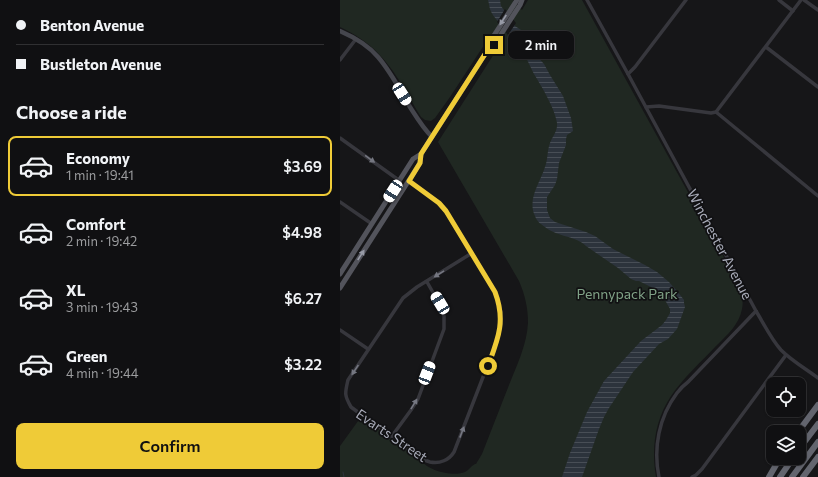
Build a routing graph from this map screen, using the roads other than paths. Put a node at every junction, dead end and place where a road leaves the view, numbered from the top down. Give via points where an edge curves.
1 (516, 0) edge
2 (586, 0) edge
3 (686, 0) edge
4 (779, 0) edge
5 (803, 0) edge
6 (521, 3) edge
7 (793, 10) junction
8 (818, 10) edge
9 (340, 31) edge
10 (356, 39) junction
11 (492, 42) junction
12 (766, 47) junction
13 (340, 60) edge
14 (628, 74) junction
15 (818, 87) edge
16 (646, 107) junction
17 (716, 112) junction
18 (432, 137) junction
19 (340, 138) edge
20 (421, 154) junction
21 (400, 181) junction
22 (409, 181) junction
23 (818, 196) edge
24 (340, 202) edge
25 (372, 224) junction
26 (472, 253) junction
27 (342, 267) edge
28 (350, 273) junction
29 (340, 274) edge
30 (427, 282) junction
31 (340, 288) edge
32 (756, 311) junction
33 (340, 330) edge
34 (368, 349) junction
35 (786, 355) junction
36 (818, 378) edge
37 (818, 405) edge
38 (818, 424) edge
39 (803, 425) edge
40 (392, 436) junction
41 (806, 440) edge
42 (818, 442) edge
43 (818, 457) edge
44 (776, 465) edge
45 (788, 465) edge
46 (659, 477) edge
47 (692, 477) edge
48 (769, 477) edge
49 (780, 477) edge
50 (792, 477) edge
51 (803, 477) edge

1 -> 11 main road
2 - 14 street, Winchester Avenue
3 - 14 street
4 - 7 street
5 - 7 street
5 - 8 street
6 - 11 main road
7 - 12 street
9 - 10 street
10 - 13 street
10 - 18 street via 378,56 423,128
11 - 18 main road
12 - 15 street
12 - 17 street
14 - 16 street, Winchester Avenue
16 - 17 street
16 - 32 street, Winchester Avenue
17 - 23 street
18 - 20 main road
19 -> 21 street
20 - 21 main road via 413,159
20 - 22 main road via 420,163
21 - 25 main road
22 - 26 street via 446,211
28 -> 22 main road
24 - 25 street
25 - 27 main road
26 -> 30 street
40 -> 26 street, Evarts Street via 418,456 431,462 441,462 451,457 454,452 497,341 500,324 501,312 495,292
27 - 28 street
27 - 29 main road
28 - 31 main road
30 - 34 street via 402,298
40 -> 30 street via 418,398 444,329 440,303
32 - 35 street via 774,341
32 - 46 street, Winchester Avenue via 677,394 669,406 659,431
33 - 34 street
34 -> 40 street, Evarts Street via 348,380 345,397 356,411
35 - 36 street
35 - 47 street via 702,469
37 - 39 highway
38 - 41 highway
42 - 50 highway
43 - 51 highway
44 - 48 highway
45 - 49 highway

